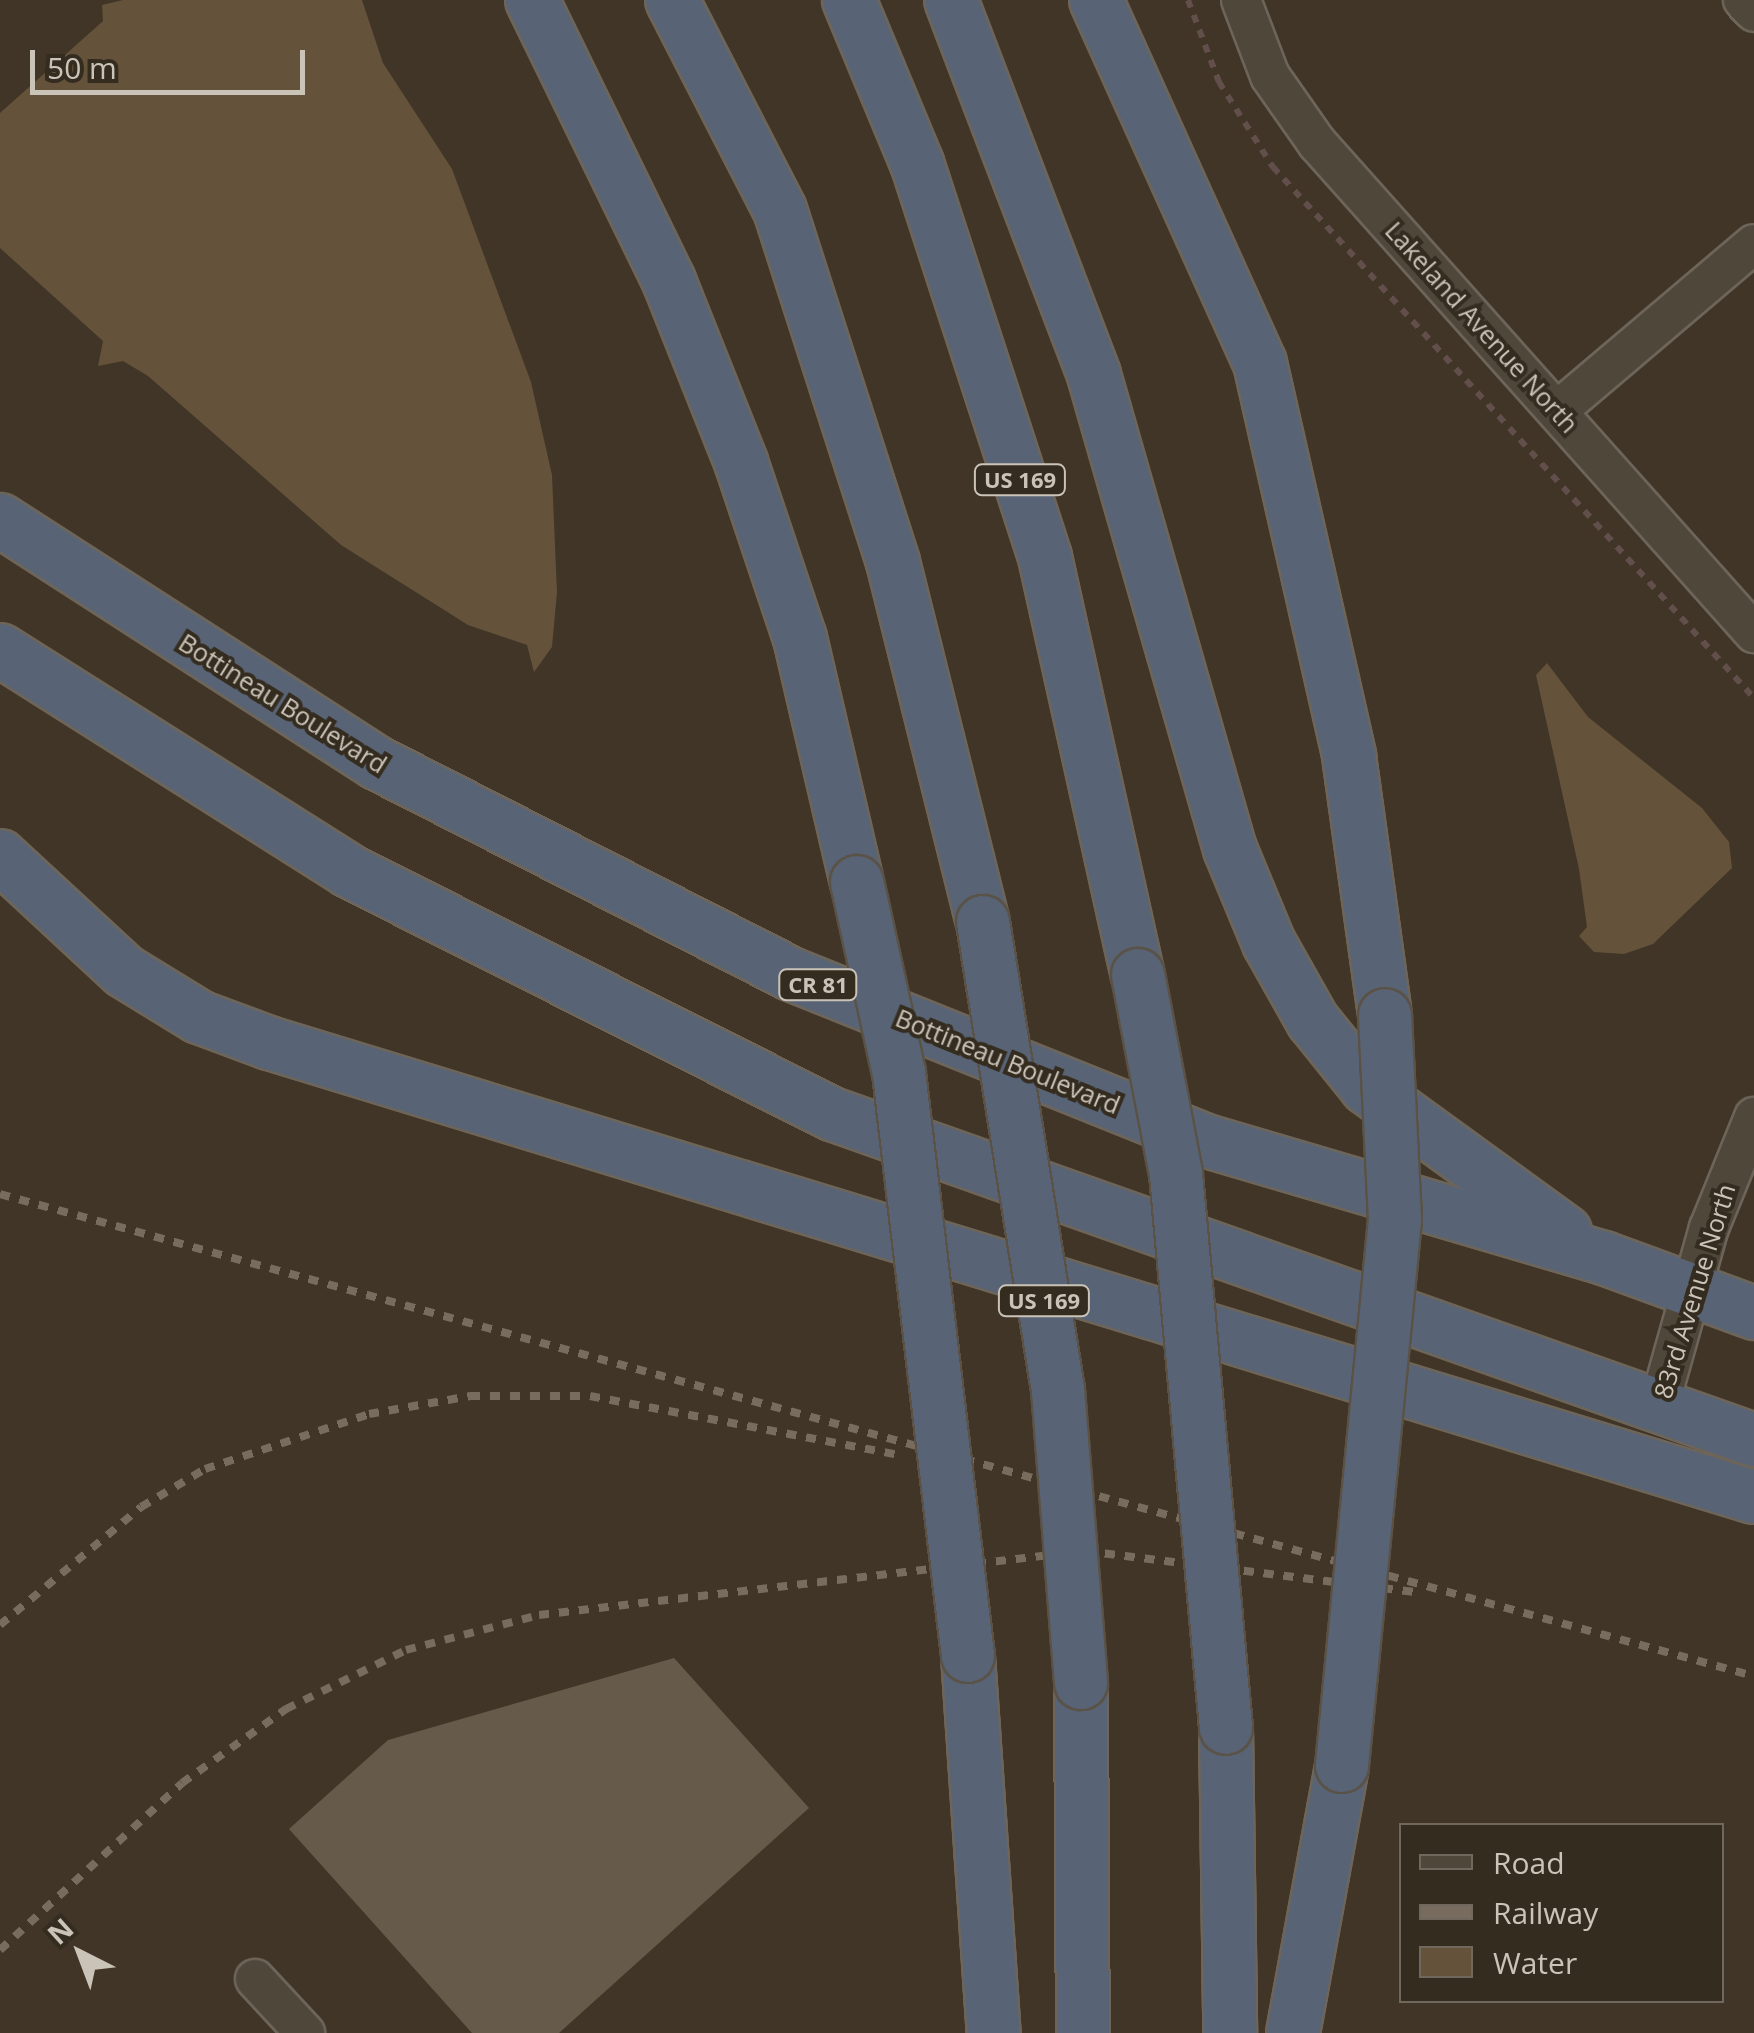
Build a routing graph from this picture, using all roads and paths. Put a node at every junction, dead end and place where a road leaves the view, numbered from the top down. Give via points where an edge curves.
1 (532, 0) edge
2 (672, 0) edge
3 (849, 0) edge
4 (951, 0) edge
5 (1096, 0) edge
6 (1188, 0) edge
7 (1241, 0) edge
8 (1743, 0) edge
9 (1754, 12) edge
10 (1754, 244) edge
11 (1557, 411) junction
12 (0, 520) edge
13 (1754, 634) edge
14 (0, 650) edge
15 (1754, 698) edge
16 (0, 856) edge
17 (1754, 1117) edge
18 (1604, 1258) junction
19 (1691, 1294) junction
20 (1754, 1312) edge
21 (1658, 1409) junction
22 (1754, 1440) edge
23 (1754, 1497) edge
24 (255, 1979) dead end
25 (305, 2033) edge
26 (994, 2033) edge
27 (1083, 2033) edge
28 (1230, 2033) edge
29 (1293, 2033) edge

1 - 26 highway, bridge via 668,280 741,462 800,638 858,882 900,1073 968,1656
2 - 27 highway, US 169, bridge via 780,210 893,562 983,922 1058,1390 1081,1683
3 - 28 highway, US 169, bridge via 916,163 1045,557 1176,1174 1226,1728
4 - 18 highway via 1094,375 1230,848 1269,943 1312,1021 1367,1088
5 - 29 highway, bridge via 1260,362 1349,756 1385,1014 1395,1220 1342,1766
6 - 15 path via 1219,82 1273,168
7 - 11 street, Lakeland Avenue North via 1270,76 1317,143
8 - 9 street
10 - 11 street
11 - 13 street, Lakeland Avenue North
12 - 18 highway, Bottineau Boulevard / CR 81 via 377,762 792,974 1203,1140
14 - 21 highway via 349,870 832,1114
16 - 23 highway via 124,972 199,1017 269,1044
17 - 19 street, 83rd Avenue North
18 - 19 highway, Bottineau Boulevard / CR 81
19 - 20 highway, Bottineau Boulevard / CR 81
19 - 21 street, 83rd Avenue North
21 - 22 highway
24 - 25 street

